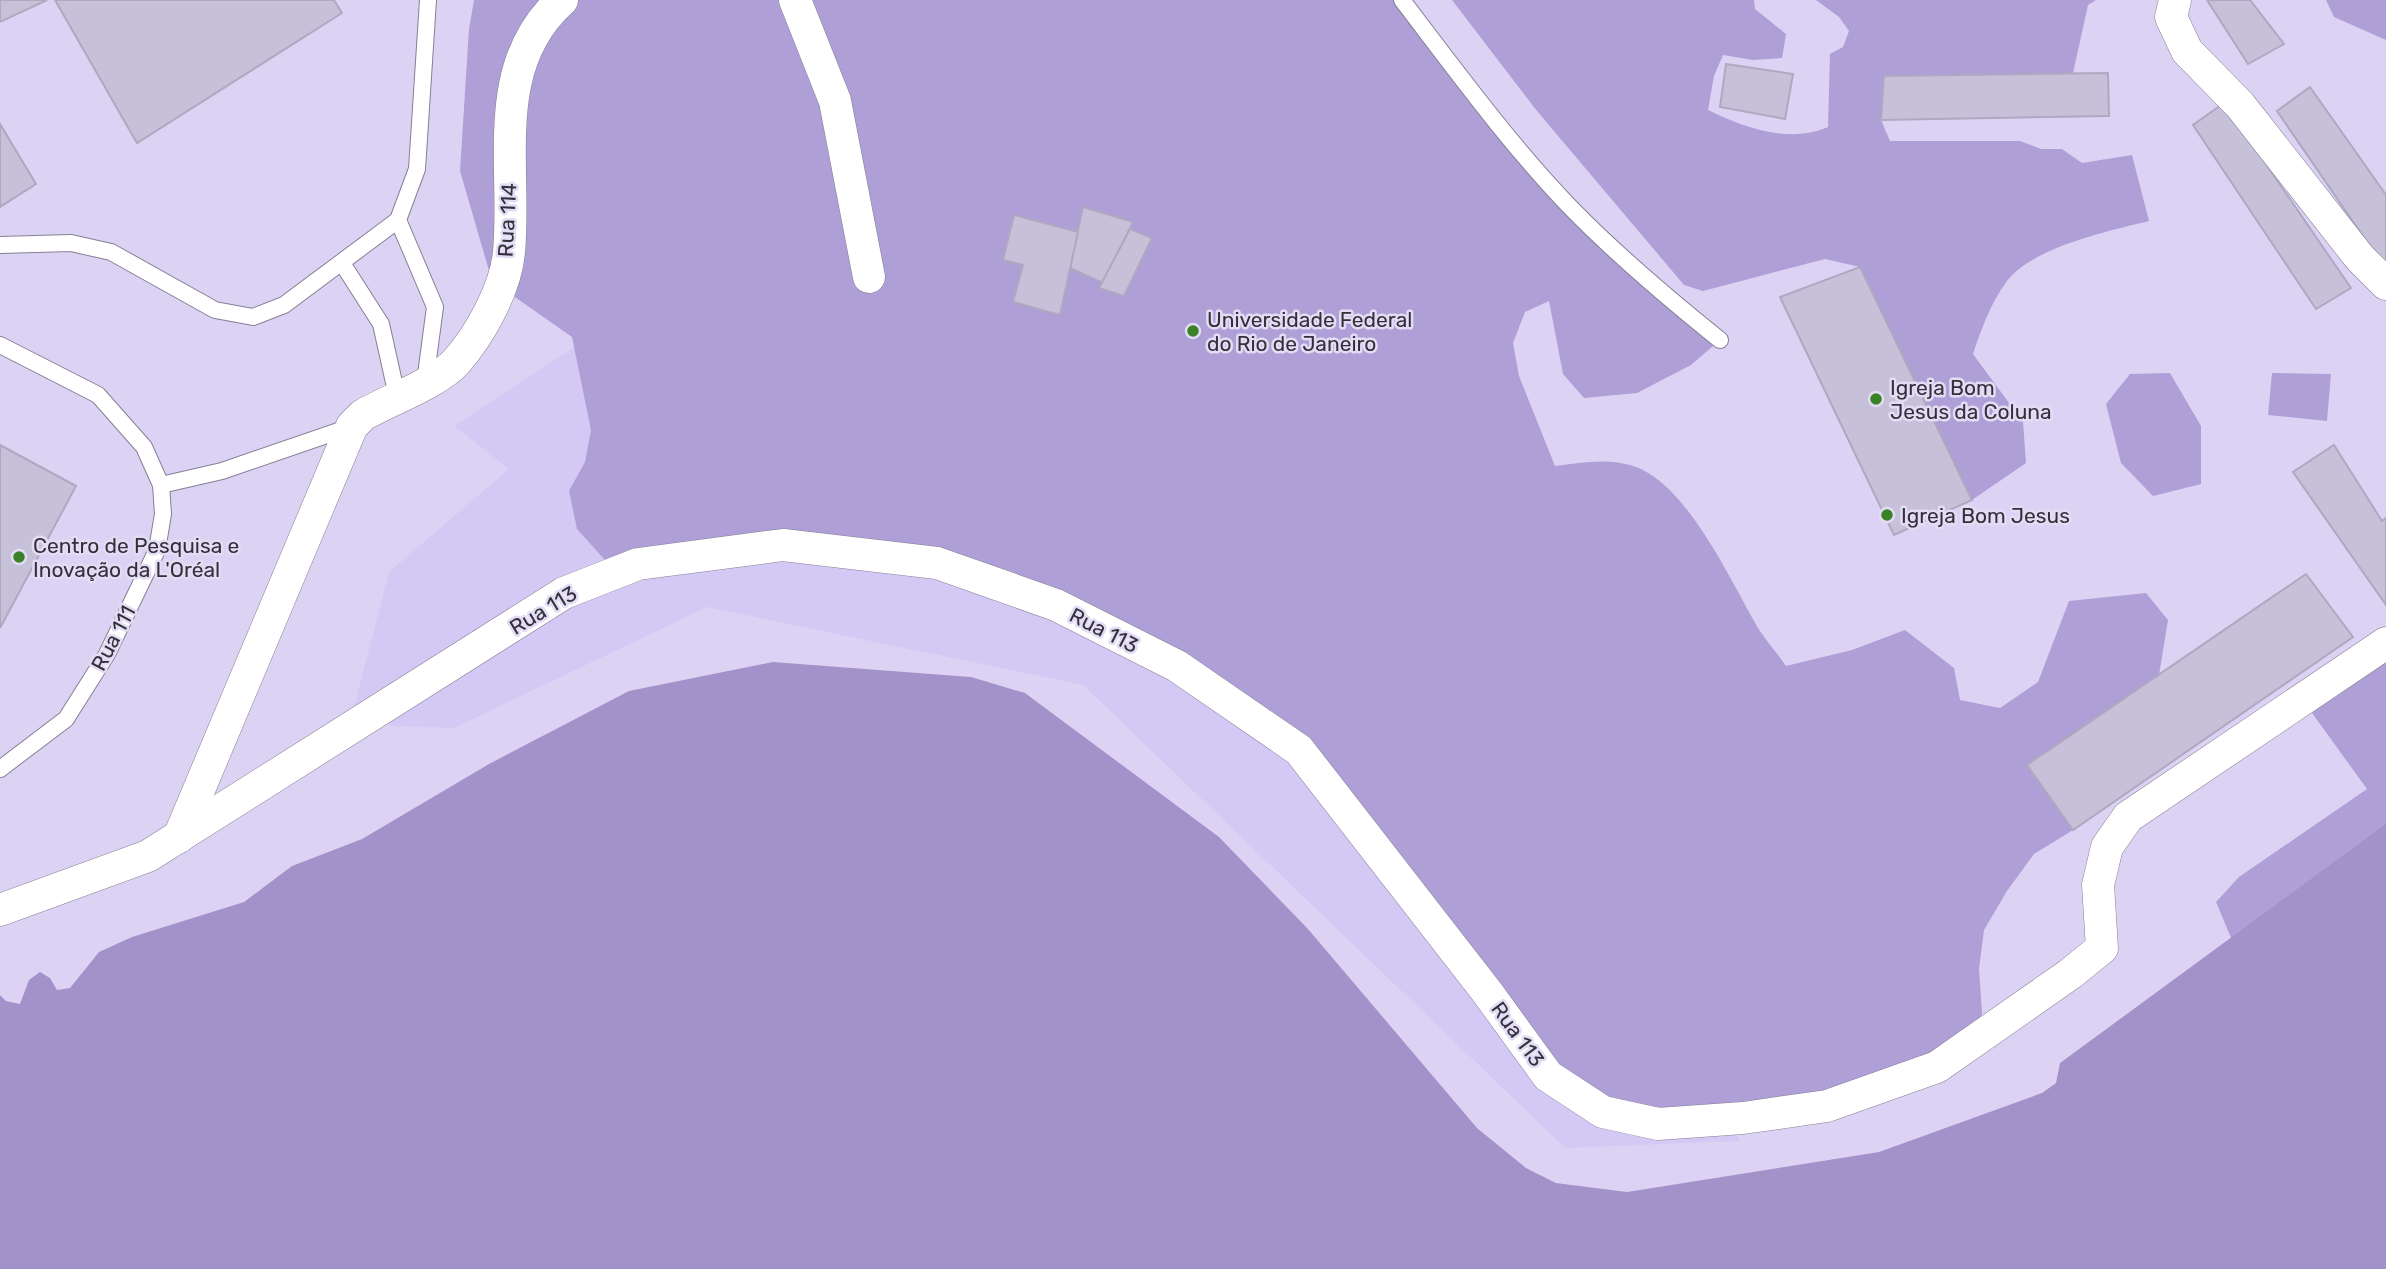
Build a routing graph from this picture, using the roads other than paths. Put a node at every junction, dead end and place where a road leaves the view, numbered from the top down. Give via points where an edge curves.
1 (428, 0) edge
2 (562, 0) edge
3 (794, 0) edge
4 (1402, 0) edge
5 (2175, 0) edge
6 (398, 220) junction
7 (0, 245) edge
8 (342, 263) junction
9 (869, 277) dead end
10 (2386, 284) edge
11 (1720, 340) dead end
12 (0, 345) edge
13 (425, 382) junction
14 (397, 396) junction
15 (352, 426) junction
16 (161, 485) junction
17 (2386, 643) edge
18 (0, 768) edge
19 (179, 837) junction
20 (0, 910) edge

1 - 6 lane via 416,169
2 - 13 street, Rua 114 via 540,20 522,60 509,116 509,255 489,316 454,363
3 - 9 street via 835,101
4 - 11 lane via 1503,133 1573,210 1648,281
5 - 10 street via 2171,17 2187,51 2240,105 2360,258
6 - 8 lane
6 - 13 lane via 435,307
7 - 8 lane via 71,243 111,252 215,310 253,317 284,305
8 - 14 lane via 381,324
12 - 16 lane, Rua 111 via 98,395 144,447
13 - 14 street, Rua 114
14 - 15 street, Rua 114
15 - 16 lane via 222,471
15 - 19 street
16 - 18 lane, Rua 111 via 163,514 157,550 107,654 66,719
17 - 19 street, Rua 113 via 2128,817 2107,847 2098,885 2102,948 2070,974 1937,1067 1827,1106 1743,1118 1658,1124 1603,1112 1548,1076 1299,750 1177,666 1056,605 937,563 783,545 638,564 564,593
19 - 20 street, Rua 113 via 148,856

